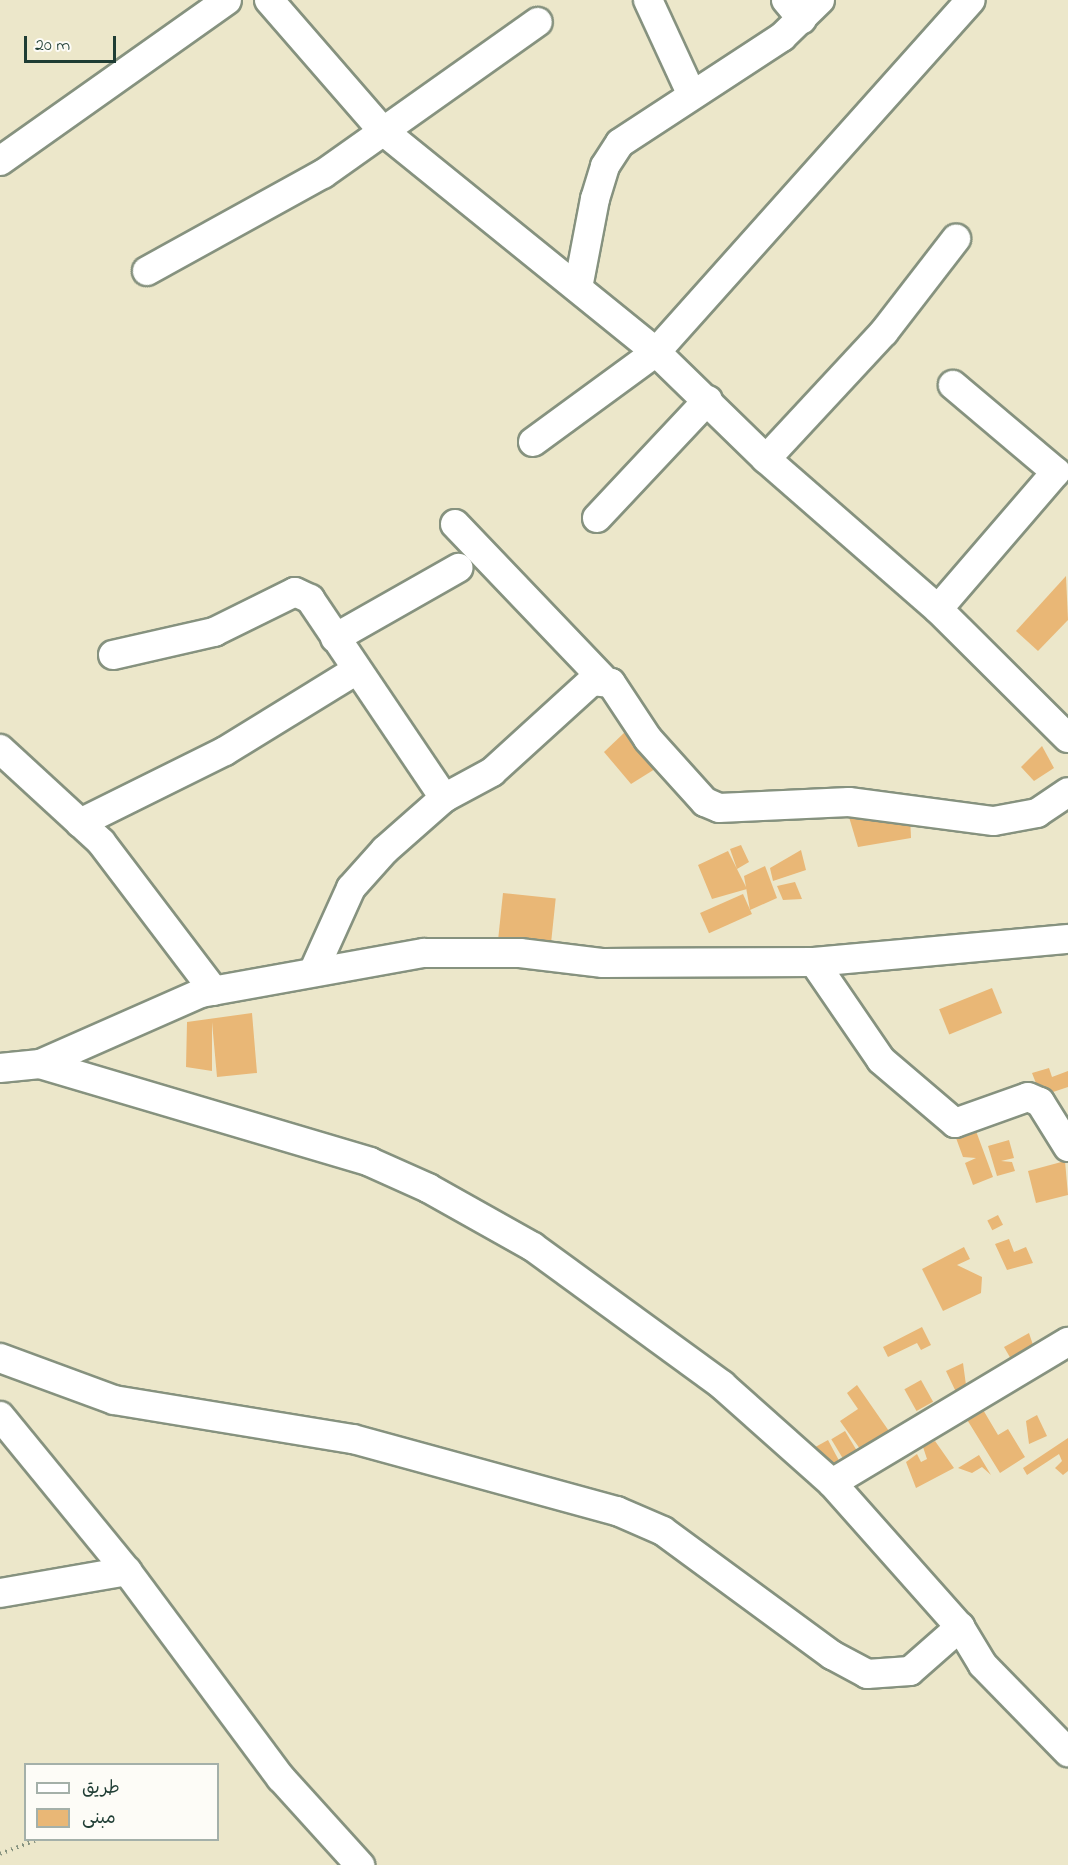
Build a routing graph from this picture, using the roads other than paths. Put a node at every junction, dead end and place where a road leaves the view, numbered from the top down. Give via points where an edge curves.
1 (227, 0) edge
2 (269, 0) edge
3 (648, 0) edge
4 (971, 0) edge
5 (803, 6) edge
6 (538, 22) dead end
7 (691, 93) junction
8 (382, 130) junction
9 (0, 161) edge
10 (956, 240) dead end
11 (147, 271) dead end
12 (578, 288) junction
13 (656, 352) junction
14 (953, 385) dead end
15 (708, 400) junction
16 (533, 442) dead end
17 (766, 459) junction
18 (597, 518) dead end
19 (455, 524) dead end
20 (458, 568) dead end
21 (938, 609) junction
22 (335, 638) junction
23 (112, 655) dead end
24 (355, 671) junction
25 (603, 679) junction
26 (1068, 738) edge
27 (0, 749) edge
28 (1068, 792) edge
29 (444, 798) junction
30 (80, 823) junction
31 (1068, 939) edge
32 (814, 962) junction
33 (314, 970) junction
34 (214, 991) junction
35 (40, 1064) junction
36 (0, 1068) edge
37 (1068, 1147) edge
38 (1068, 1342) edge
39 (0, 1358) edge
40 (0, 1416) edge
41 (832, 1483) junction
42 (127, 1571) junction
43 (0, 1593) edge
44 (960, 1627) junction
45 (1068, 1752) edge
46 (360, 1865) edge

1 - 9 street
2 - 8 street
3 - 7 street
4 - 13 street
5 - 7 street via 741,66
6 - 8 street
7 - 12 street via 641,125 605,166
8 - 11 street via 322,174
8 - 12 street
10 - 17 street via 884,332
12 - 13 street
13 - 15 street
13 - 16 street
14 - 21 street via 1056,472
15 - 17 street
15 - 18 street
17 - 21 street
19 - 25 street
20 - 22 street
21 - 26 street
22 - 23 street via 310,599 295,592 214,632
22 - 24 street
24 - 29 street
24 - 30 street via 225,751
25 - 28 street via 648,739 705,802 719,808 849,802 959,821 994,821 1037,813
25 - 29 street via 584,686 492,772
27 - 30 street
29 - 33 street via 385,850 351,888
30 - 34 street via 141,892
31 - 32 street
32 - 33 street via 603,963 520,953 424,953
32 - 37 street via 881,1060 955,1123 1028,1097 1040,1102
33 - 34 street
34 - 35 street
35 - 36 street
35 - 41 street via 370,1162 428,1188 599,1292 723,1385
38 - 41 street
39 - 44 street via 114,1400 353,1439 617,1511 663,1531 832,1655 867,1674 910,1671
40 - 42 street
41 - 44 street
42 - 43 street
42 - 46 street via 274,1769
44 - 45 street via 983,1665

